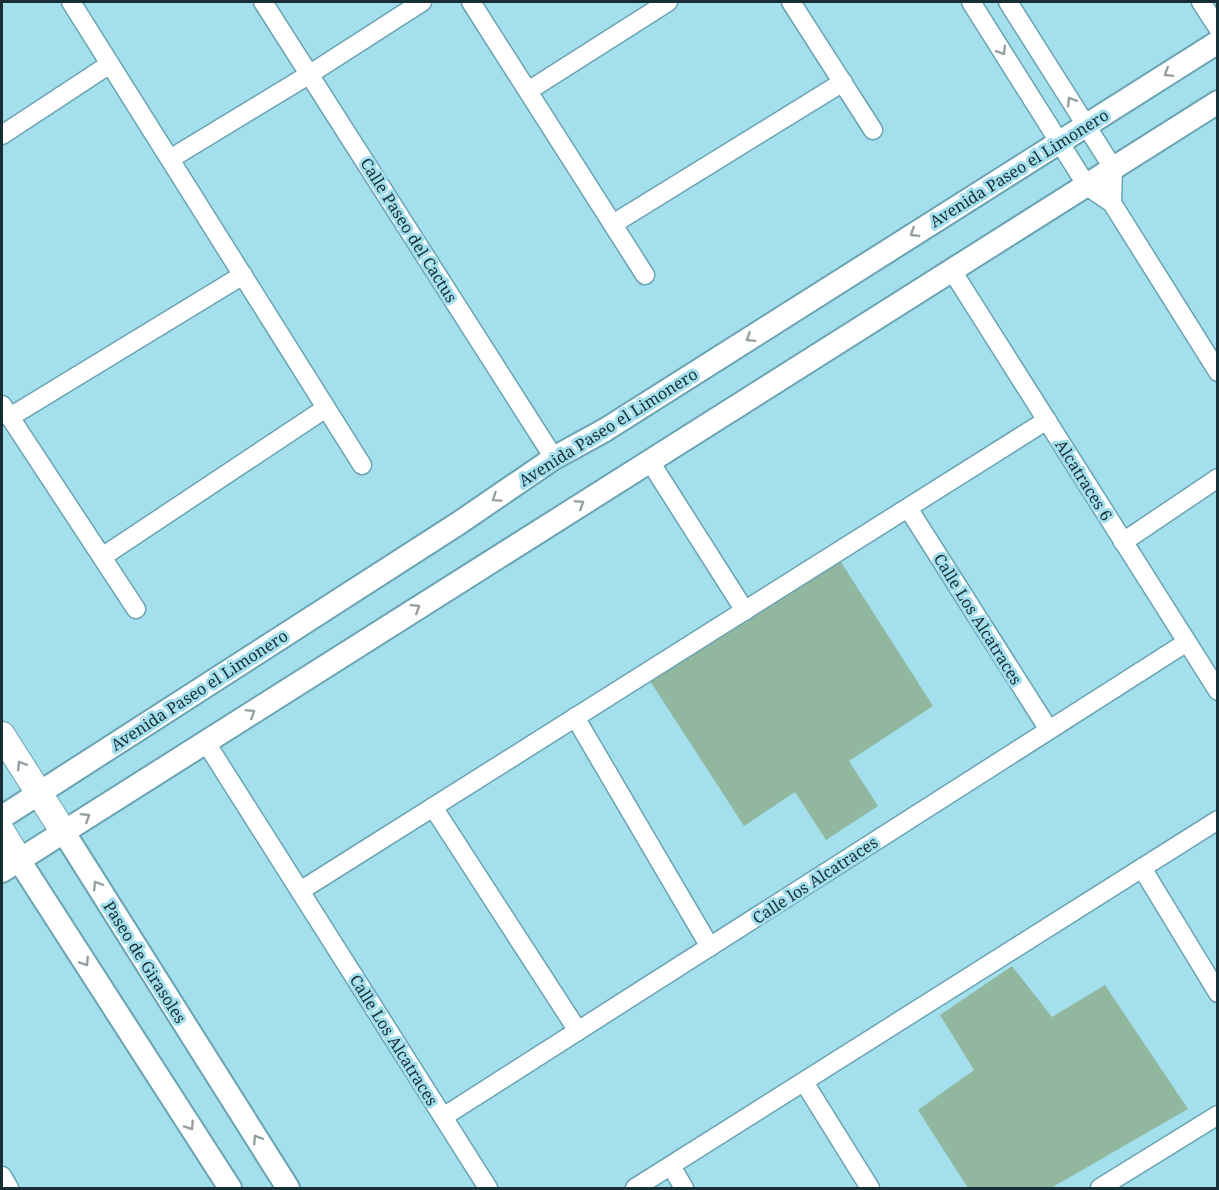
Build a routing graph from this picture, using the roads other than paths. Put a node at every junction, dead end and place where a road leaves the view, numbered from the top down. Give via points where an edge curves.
1 (71, 2) edge
2 (263, 2) edge
3 (422, 2) edge
4 (471, 2) edge
5 (668, 2) edge
6 (791, 2) edge
7 (971, 2) edge
8 (1008, 2) edge
9 (1201, 2) edge
10 (1218, 28) edge
11 (1218, 42) edge
12 (110, 64) junction
13 (310, 74) junction
14 (843, 82) junction
15 (528, 91) junction
16 (1218, 102) edge
17 (1086, 125) junction
18 (873, 130) dead end
19 (2, 135) edge
20 (1059, 141) junction
21 (170, 159) junction
22 (1113, 168) junction
23 (1087, 186) junction
24 (1112, 203) junction
25 (613, 224) junction
26 (951, 269) junction
27 (645, 274) dead end
28 (243, 275) junction
29 (1218, 372) edge
30 (326, 408) junction
31 (6, 411) edge
32 (1047, 420) junction
33 (554, 458) junction
34 (650, 460) junction
35 (362, 465) dead end
36 (1218, 478) edge
37 (908, 508) junction
38 (1124, 542) junction
39 (102, 557) junction
40 (136, 609) dead end
41 (745, 611) junction
42 (1187, 642) junction
43 (1218, 691) edge
44 (575, 717) junction
45 (1049, 730) junction
46 (2, 735) edge
47 (205, 741) junction
48 (39, 793) junction
49 (433, 807) junction
50 (2, 817) edge
51 (1218, 820) edge
52 (63, 831) junction
53 (2, 832) edge
54 (10, 866) edge
55 (1142, 868) junction
56 (300, 891) junction
57 (710, 947) junction
58 (1218, 993) edge
59 (578, 1031) junction
60 (804, 1082) junction
61 (1218, 1115) edge
62 (443, 1117) junction
63 (671, 1166) junction
64 (2, 1176) edge
65 (1105, 1187) edge
66 (9, 1188) edge
67 (230, 1188) edge
68 (288, 1188) edge
69 (488, 1188) edge
70 (635, 1188) edge
71 (684, 1188) edge
72 (870, 1188) edge

1 - 12 street
2 - 13 street, Calle Paseo del Cactus
3 - 13 street
4 - 15 street
5 - 15 street
6 - 14 street
7 -> 20 street
17 -> 8 street
9 - 10 street
11 -> 17 street, Avenida Paseo el Limonero
12 - 19 street
12 - 21 street
13 - 21 street
13 - 33 street, Calle Paseo del Cactus
14 - 18 street
14 - 25 street
15 - 25 street
16 - 22 street
17 - 20 street, Avenida Paseo el Limonero
17 - 22 street
20 - 23 street
20 -> 33 street, Avenida Paseo el Limonero via 605,430
21 - 28 street
22 - 23 street
22 - 24 street
23 - 24 street
23 - 26 street
24 - 29 street
25 - 27 street
26 - 32 street, Alcatraces 6
26 - 34 street
28 - 30 street
28 - 31 street
30 - 35 street
30 - 39 street
31 - 39 street
32 - 37 street
32 - 38 street, Alcatraces 6
33 -> 48 street, Avenida Paseo el Limonero
34 - 41 street
47 -> 34 street
36 - 38 street
37 - 41 street
37 - 45 street, Calle Los Alcatraces
38 - 42 street, Alcatraces 6
39 - 40 street
41 - 44 street
42 - 43 street, Alcatraces 6
42 - 45 street, Calle los Alcatraces
44 - 49 street
44 - 57 street
45 - 57 street, Calle los Alcatraces
48 -> 46 main road, Paseo de Girasoles
52 -> 47 street
47 - 56 street, Calle Los Alcatraces
48 - 50 street, Avenida Paseo el Limonero
48 - 52 main road, Paseo de Girasoles
49 - 56 street
49 - 59 street
51 - 55 street
52 - 54 street
68 -> 52 street, Paseo de Girasoles
53 - 54 main road
54 -> 67 street
55 - 58 street
55 - 60 street
56 - 62 street, Calle Los Alcatraces
57 - 59 street, Calle los Alcatraces
59 - 62 street, Calle los Alcatraces
60 - 63 street
60 - 72 street
61 - 65 street
62 - 69 street, Calle Los Alcatraces
63 - 70 street
63 - 71 street
64 - 66 street

